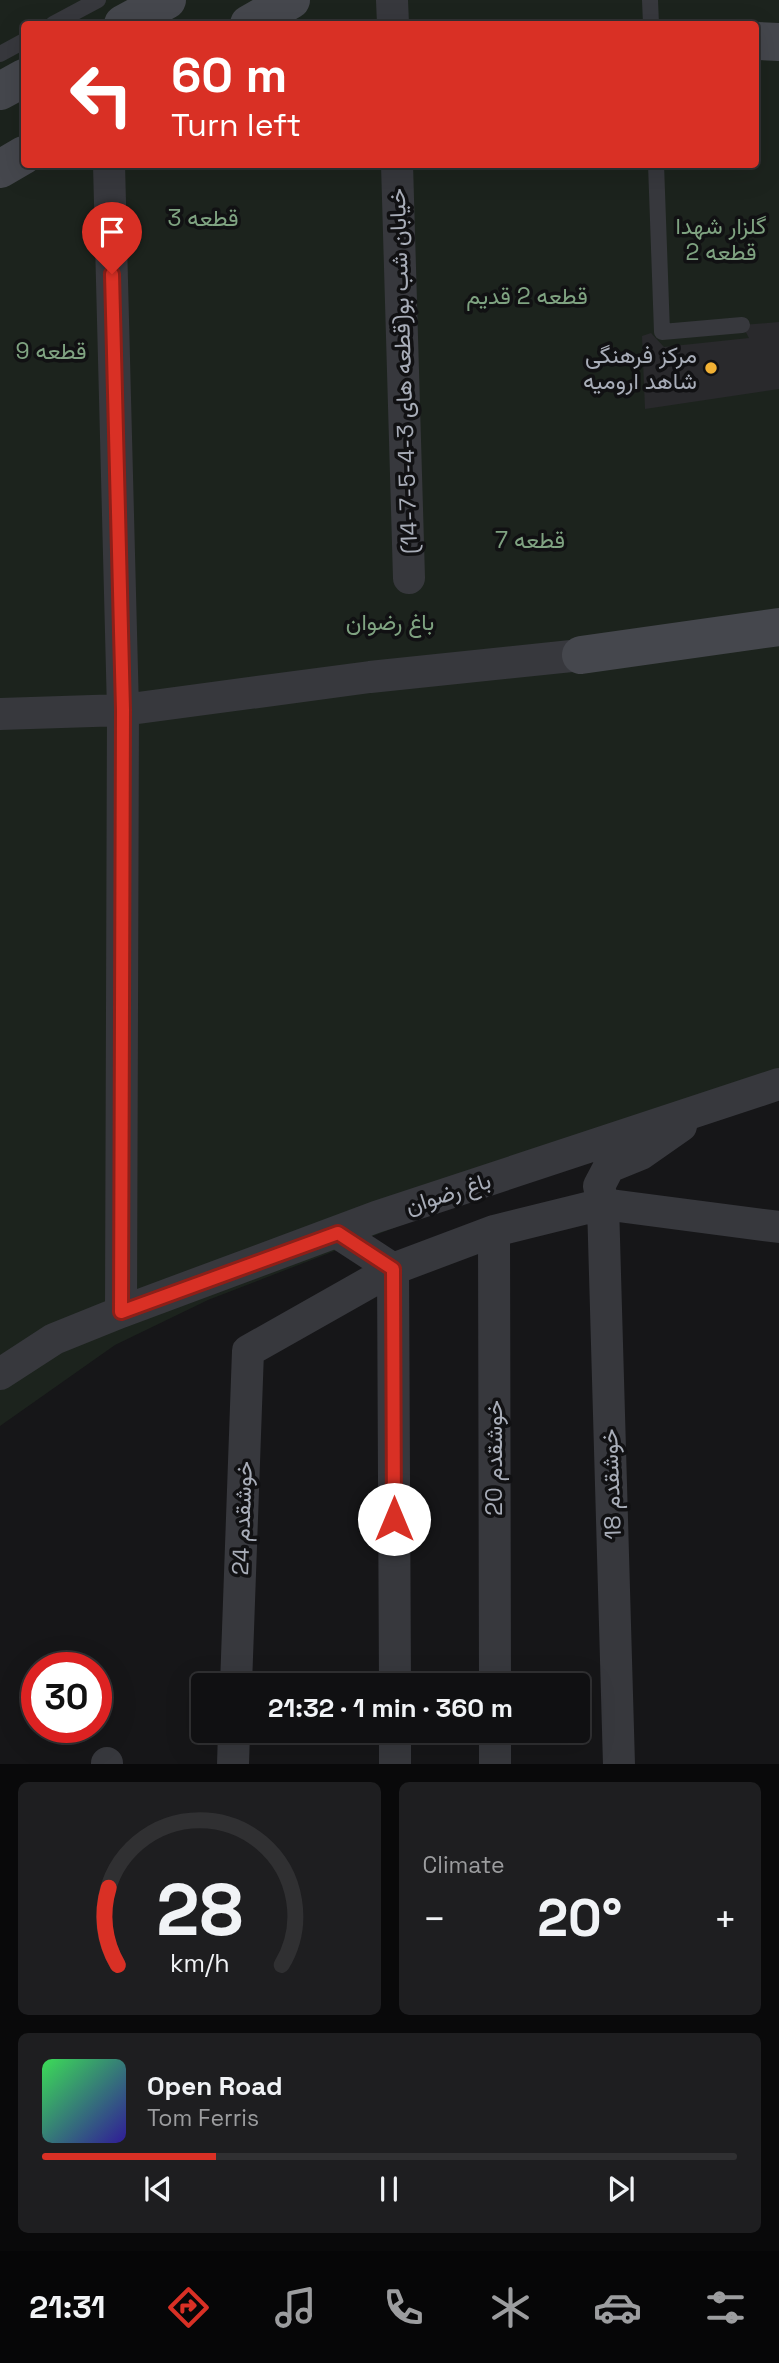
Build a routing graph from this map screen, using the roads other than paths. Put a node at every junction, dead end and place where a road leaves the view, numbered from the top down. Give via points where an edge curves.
1 (98, 0) edge
2 (167, 0) edge
3 (291, 0) edge
4 (392, 0) edge
5 (650, 0) edge
6 (60, 21) edge
7 (128, 21) edge
8 (254, 21) edge
9 (393, 21) edge
10 (651, 21) edge
11 (759, 41) edge
12 (21, 42) edge
13 (779, 42) edge
14 (0, 54) edge
15 (21, 80) edge
16 (0, 91) edge
17 (21, 157) edge
18 (109, 168) edge
19 (397, 168) edge
20 (656, 168) edge
21 (0, 169) edge
22 (742, 325) dead end
23 (409, 578) dead end
24 (779, 627) edge
25 (581, 655) joint
26 (123, 710) junction
27 (0, 714) edge
28 (779, 1084) edge
29 (711, 1105) junction
30 (603, 1204) junction
31 (779, 1227) edge
32 (494, 1231) junction
33 (338, 1233) junction
34 (393, 1269) junction
35 (121, 1312) junction
36 (0, 1374) edge
37 (236, 1673) edge
38 (395, 1673) edge
39 (495, 1673) edge
40 (234, 1743) edge
41 (395, 1743) edge
42 (495, 1743) edge
43 (233, 1764) edge
44 (395, 1764) edge
45 (495, 1764) edge
46 (619, 1764) edge

1 - 6 lane
2 - 7 street
3 - 8 street
4 - 9 street
5 - 10 lane
11 - 13 street
12 - 14 lane
15 - 16 street
17 - 21 street
18 - 26 street
19 - 23 street, خیابان شب بو(قطعه های 3-4-5-7-14)
20 - 22 lane via 662,332
24 - 25 street
25 - 26 street
26 - 27 street
26 - 35 street
28 - 29 street, باغ رضوان
29 - 30 street, خوشقدم 18 via 642,1154 609,1167 599,1186
29 - 33 street, باغ رضوان
30 - 31 street
30 - 32 street
30 - 46 street, خوشقدم 18
32 - 34 street
32 - 39 street, خوشقدم 20
33 - 34 street
33 - 35 street, باغ رضوان
34 - 37 street, خوشقدم 24 via 248,1351
34 - 38 street
35 - 36 street, باغ رضوان via 54,1339
40 - 43 street
41 - 44 street
42 - 45 street

